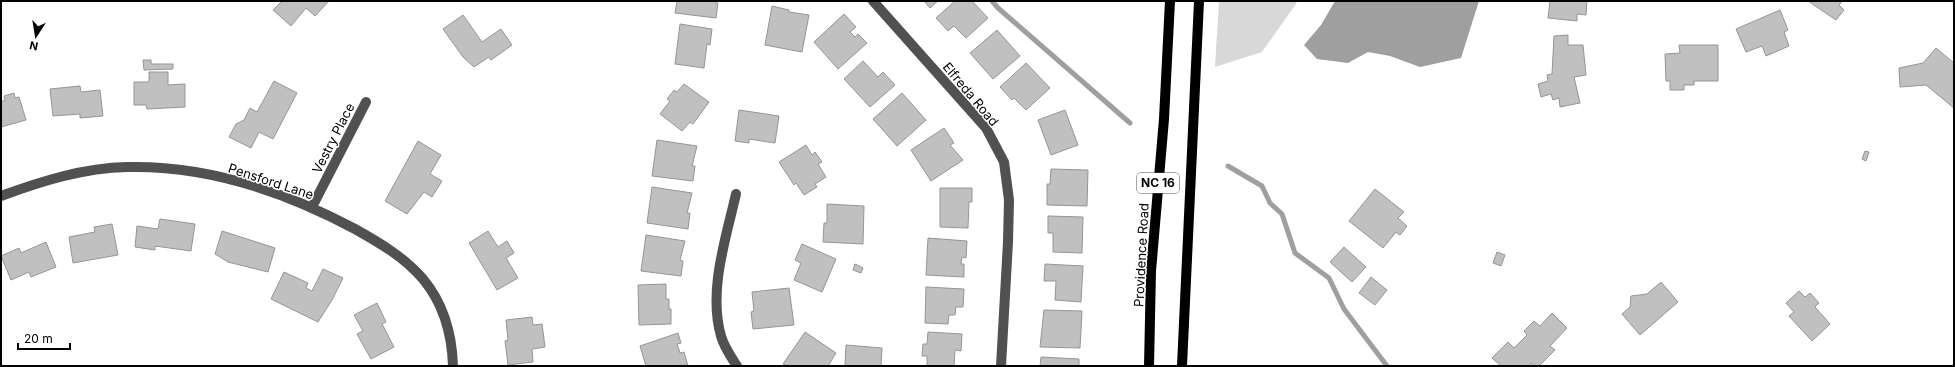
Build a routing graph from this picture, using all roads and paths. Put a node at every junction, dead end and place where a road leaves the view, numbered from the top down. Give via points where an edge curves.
1 (873, 1) edge
2 (1170, 1) edge
3 (1199, 1) edge
4 (366, 102) dead end
5 (736, 194) dead end
6 (1, 196) edge
7 (312, 207) junction
8 (453, 366) edge
9 (737, 366) edge
10 (1001, 366) edge
11 (1149, 366) edge
12 (1182, 366) edge

1 - 10 street, Elfreda Road via 986,128 1004,162 1009,200
2 - 11 main road, Providence Road / NC 16 via 1164,119 1151,271
3 - 12 main road, NC 16
4 - 7 street, Vestry Place
5 - 9 street via 722,261 717,317 721,338
6 - 7 street, Pensford Lane via 41,181 83,171 126,167 165,168 232,180
7 - 8 street, Pensford Lane via 382,244 414,269 443,314 452,347

